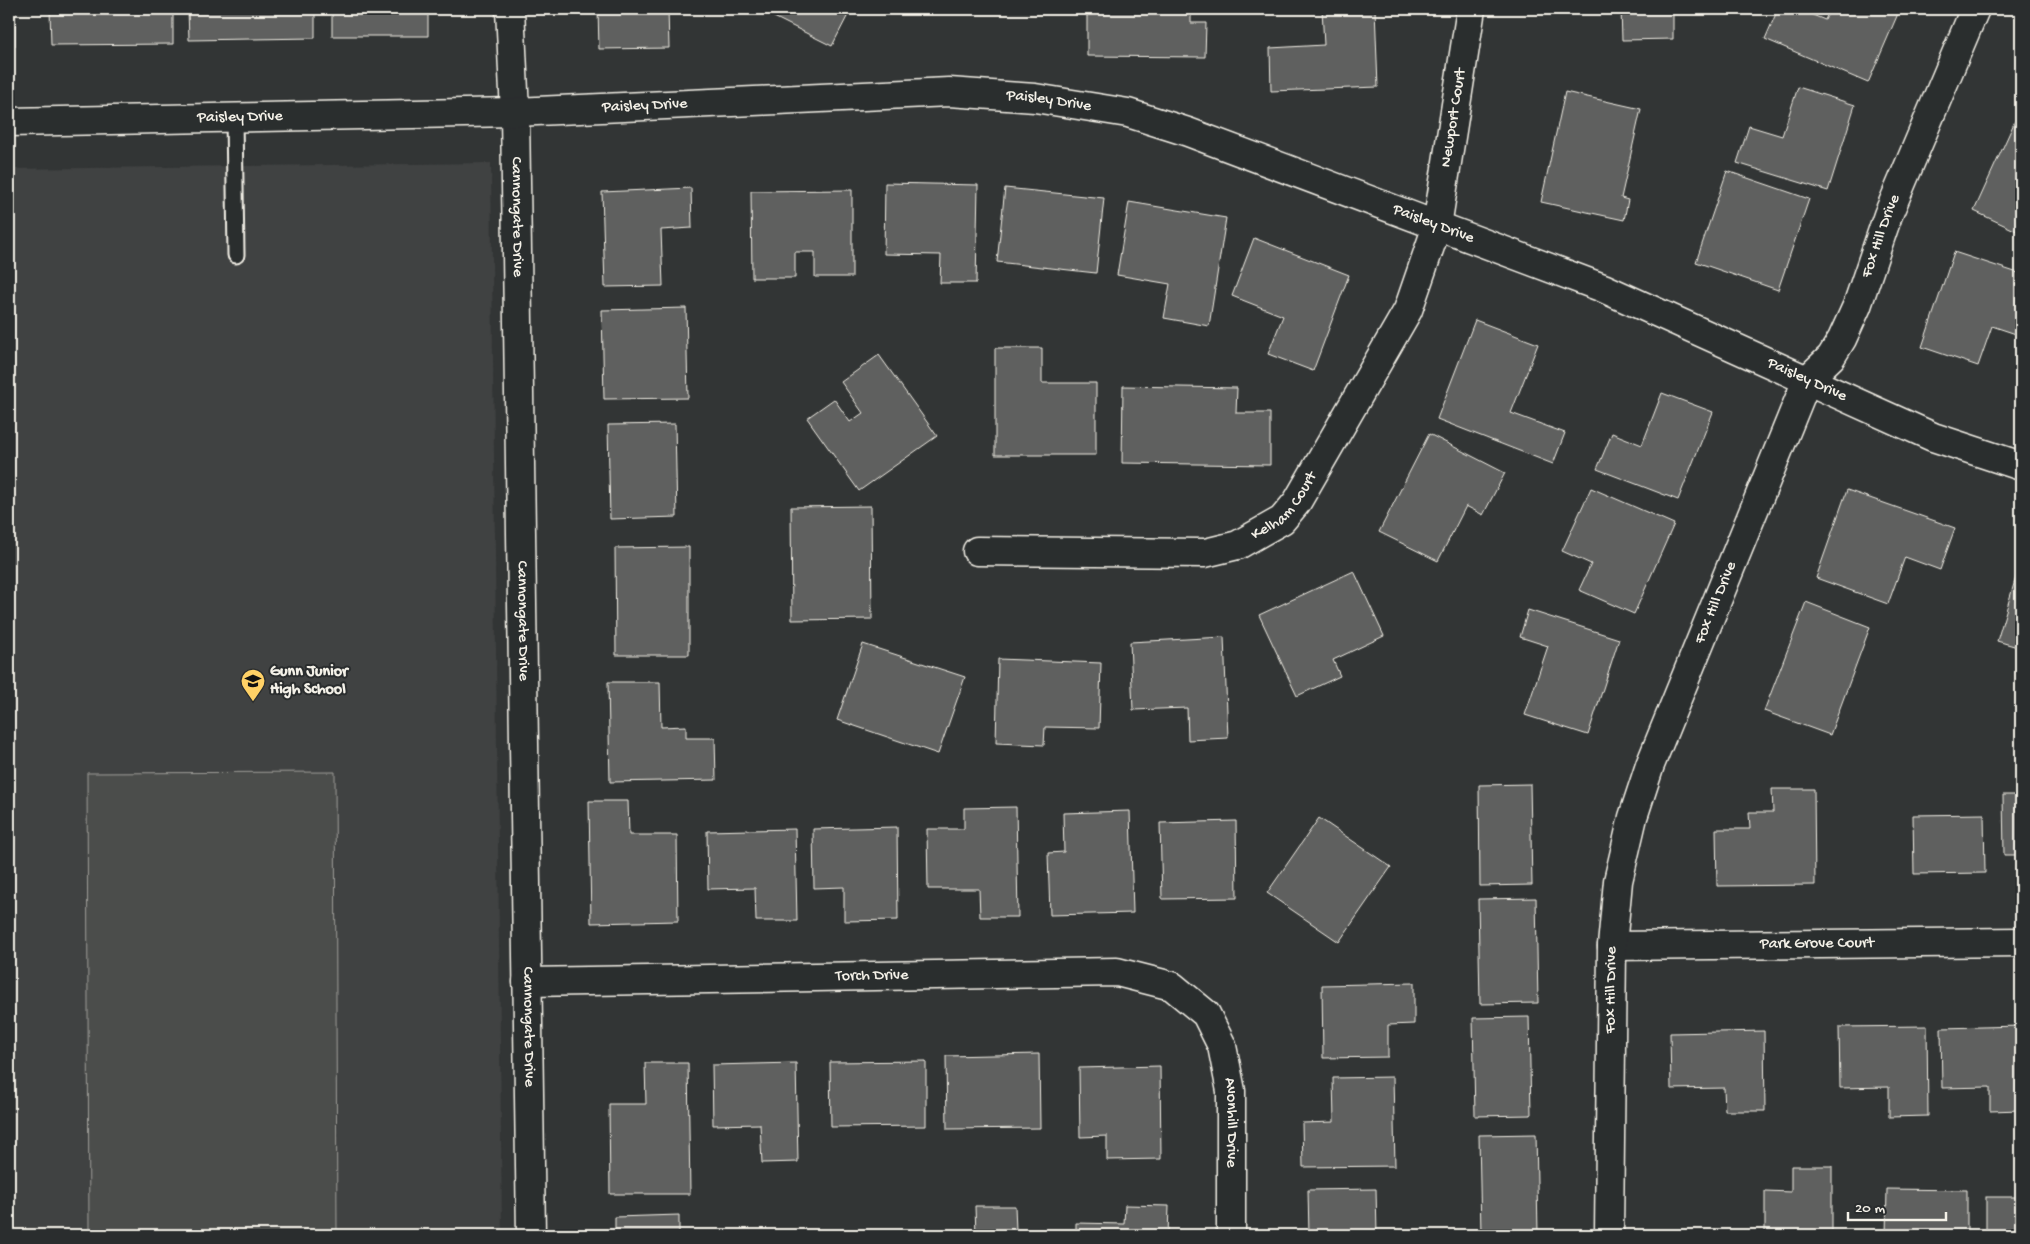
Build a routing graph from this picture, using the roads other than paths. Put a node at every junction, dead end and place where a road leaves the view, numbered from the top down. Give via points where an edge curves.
1 (510, 9) edge
2 (1471, 9) edge
3 (1975, 9) edge
4 (515, 112) junction
5 (234, 118) junction
6 (9, 122) edge
7 (1437, 226) junction
8 (236, 255) dead end
9 (1807, 380) junction
10 (2021, 466) edge
11 (977, 551) dead end
12 (2021, 942) edge
13 (1612, 946) junction
14 (527, 982) junction
15 (1206, 1014) joint
16 (531, 1235) edge
17 (1231, 1235) edge
18 (1609, 1235) edge

1 - 4 street, Cannongate Drive
2 - 7 street, Newport Court
3 - 9 street, Fox Hill Drive via 1888,216 1857,306 1831,357
4 - 5 street, Paisley Drive
4 - 7 street, Paisley Drive via 949,92 1035,98 1128,113 1188,132
4 - 14 street, Cannongate Drive
5 - 6 street, Paisley Drive
5 - 8 lane
7 - 9 street, Paisley Drive via 1602,288
7 - 11 street, Kelham Court via 1408,310 1297,502 1282,520 1238,545 1205,553
9 - 10 street, Paisley Drive via 1933,437
9 - 13 street, Fox Hill Drive via 1650,765 1633,816 1618,881
12 - 13 street, Park Grove Court
13 - 18 street, Fox Hill Drive
14 - 15 street, Torch Drive via 1117,972 1172,986
14 - 16 street, Cannongate Drive
15 - 17 street, Avonhill Drive via 1222,1046 1231,1091

